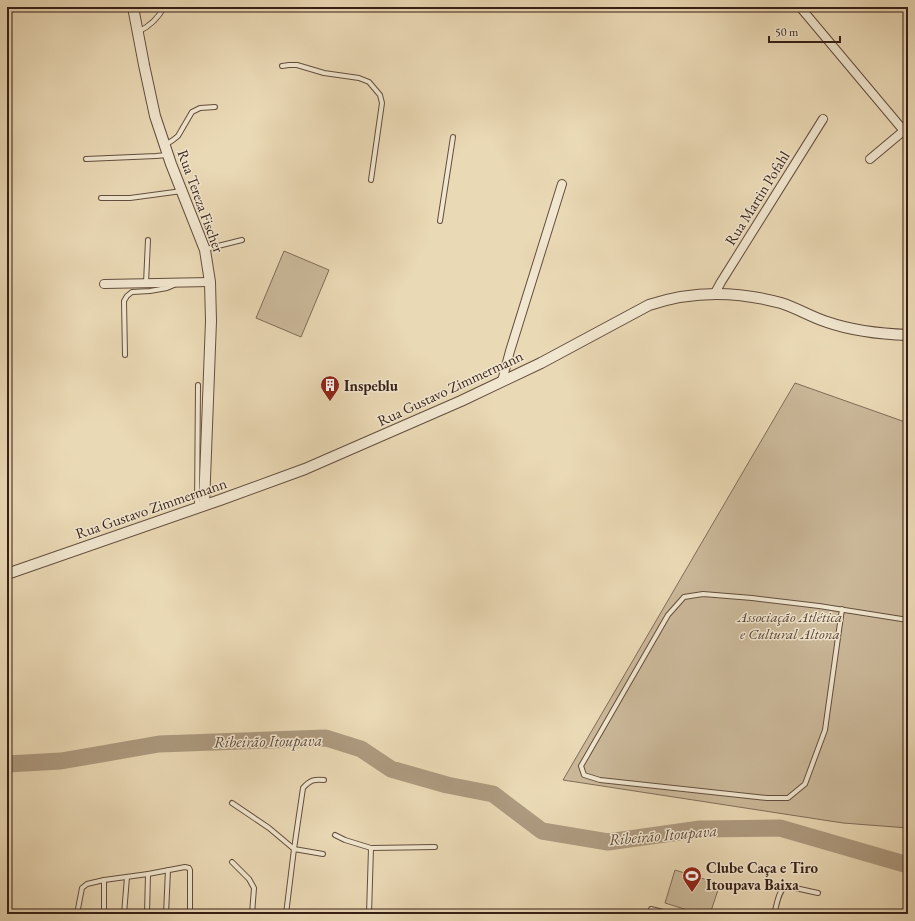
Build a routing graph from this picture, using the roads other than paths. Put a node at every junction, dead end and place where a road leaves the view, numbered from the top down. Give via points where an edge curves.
1 (133, 7) edge
2 (164, 7) edge
3 (800, 7) edge
4 (138, 32) junction
5 (282, 66) dead end
6 (215, 107) dead end
7 (823, 119) dead end
8 (906, 129) edge
9 (453, 137) dead end
10 (166, 150) junction
11 (86, 159) dead end
12 (870, 159) dead end
13 (371, 180) dead end
14 (562, 184) dead end
15 (182, 191) junction
16 (101, 198) dead end
17 (440, 221) dead end
18 (148, 240) dead end
19 (242, 240) dead end
20 (205, 250) junction
21 (210, 282) junction
22 (175, 283) junction
23 (104, 284) dead end
24 (146, 284) junction
25 (715, 293) junction
26 (908, 335) edge
27 (124, 355) dead end
28 (502, 381) junction
29 (198, 385) dead end
30 (201, 506) junction
31 (7, 574) edge
32 (842, 610) junction
33 (908, 620) edge
34 (324, 780) dead end
35 (232, 804) dead end
36 (335, 835) dead end
37 (435, 847) dead end
38 (371, 848) junction
39 (294, 849) junction
40 (323, 854) dead end
41 (232, 862) dead end
42 (168, 870) junction
43 (148, 874) junction
44 (127, 877) junction
45 (104, 880) junction
46 (818, 893) dead end
47 (651, 909) dead end
48 (76, 914) edge
49 (104, 914) edge
50 (124, 914) edge
51 (147, 914) edge
52 (166, 914) edge
53 (190, 914) edge
54 (252, 914) edge
55 (286, 914) edge
56 (369, 914) edge
57 (671, 914) edge
58 (774, 914) edge

1 - 4 street, Rua Tereza Fischer
2 - 4 lane via 153,22
3 - 8 street
4 - 10 street, Rua Tereza Fischer via 155,116
5 - 13 lane via 297,64 324,73 360,78 369,82 380,95 382,103
6 - 10 lane via 200,108 192,112
7 - 25 street, Rua Martin Pofahl
8 - 12 street
9 - 17 lane
10 - 11 lane via 156,156
10 - 15 street, Rua Tereza Fischer
14 - 28 street
15 - 16 lane via 130,198
15 - 20 street, Rua Tereza Fischer
18 - 24 lane
19 - 20 lane
20 - 21 street, Rua Tereza Fischer
21 - 22 street
21 - 30 street, Rua Tereza Fischer via 211,321
22 - 24 street
22 - 27 lane via 167,288 132,292 127,296 124,301
23 - 24 street
25 - 26 street, Rua Gustavo Zimmermann via 755,297 783,304 826,322 859,330
25 - 28 street, Rua Gustavo Zimmermann via 692,294 649,305
28 - 30 street, Rua Gustavo Zimmermann via 305,469
29 - 30 lane
30 - 31 street, Rua Gustavo Zimmermann
32 - 32 lane via 702,594 684,597 668,615 581,766 584,775 600,780 767,798 788,798 805,784 825,730
32 - 33 lane
34 - 39 lane via 308,782 303,788
35 - 39 lane via 270,828
36 - 38 lane
37 - 38 lane
38 - 56 lane
39 - 40 lane
39 - 55 lane
41 - 54 lane via 254,888
42 - 43 lane
42 - 52 lane
42 - 53 lane via 185,867 190,870
43 - 44 lane
43 - 51 lane
44 - 45 lane
44 - 50 lane
45 - 48 lane via 82,888
45 - 49 lane
46 - 58 lane via 786,886 781,891
47 - 57 lane

